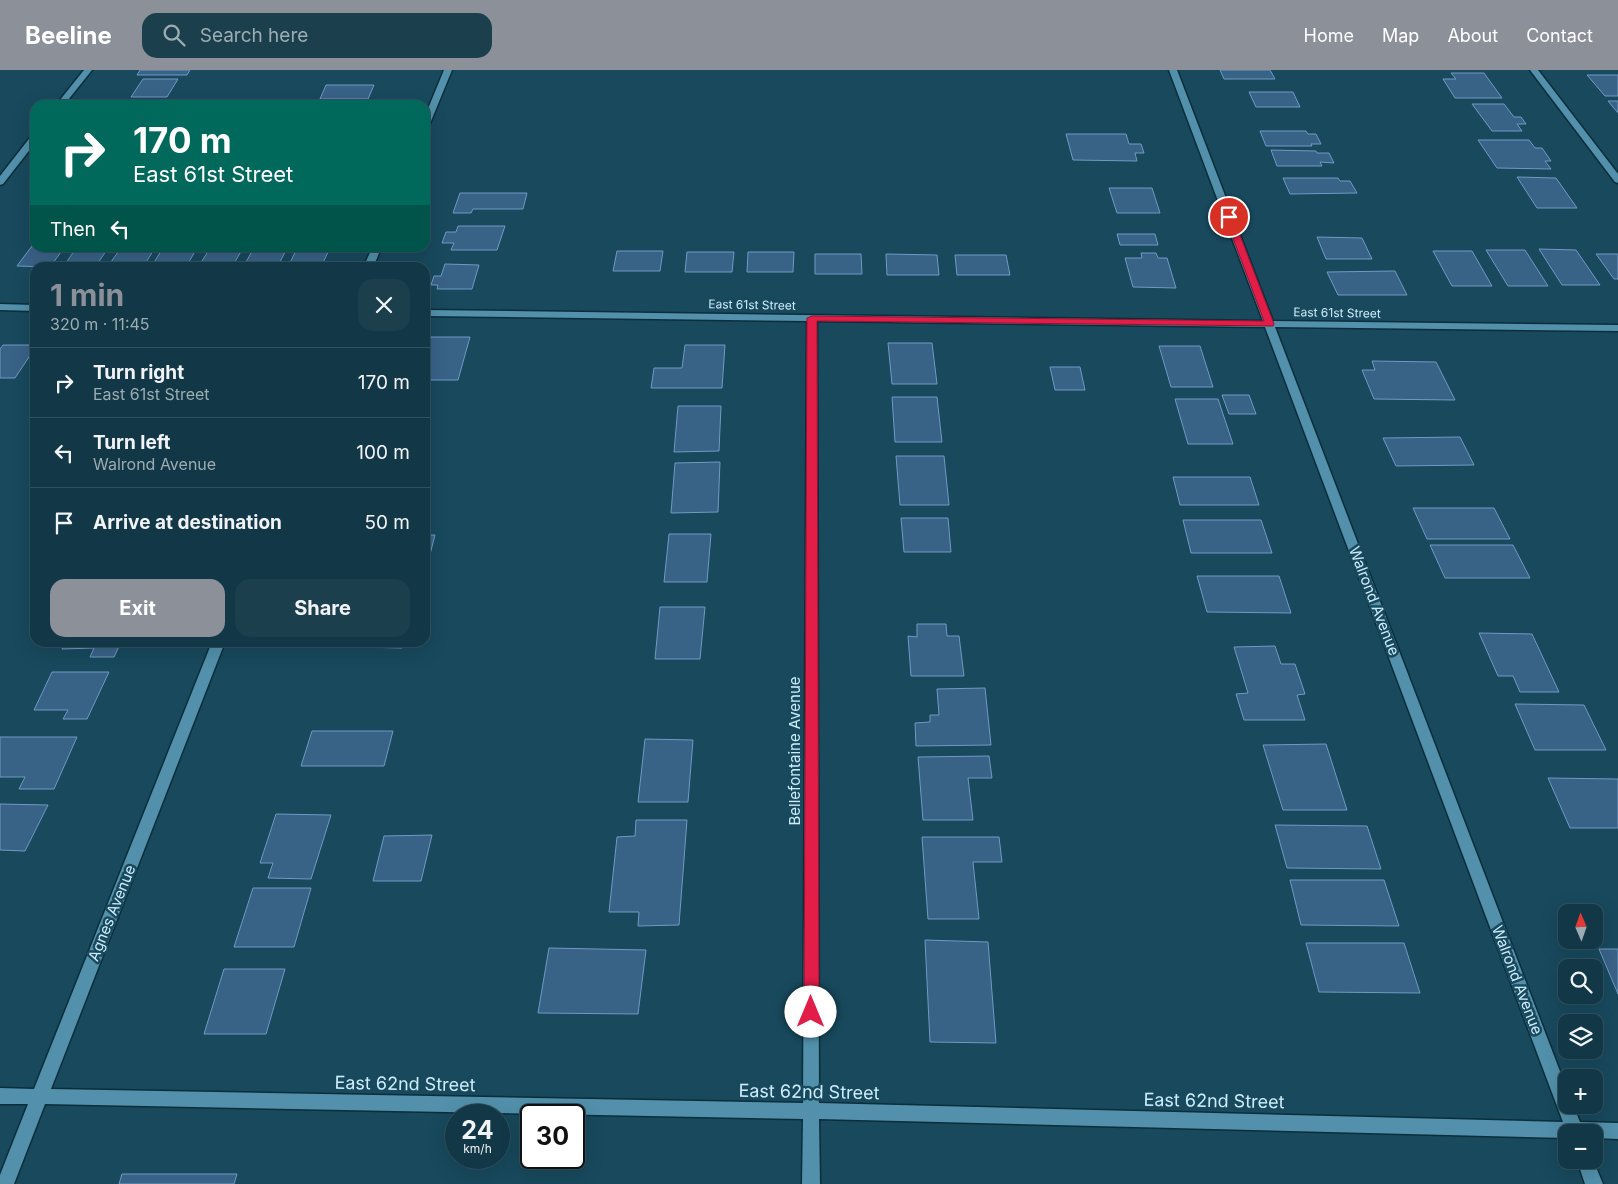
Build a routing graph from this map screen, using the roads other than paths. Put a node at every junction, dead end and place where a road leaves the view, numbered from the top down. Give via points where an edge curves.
1 (88, 70) edge
2 (448, 70) edge
3 (1173, 70) edge
4 (1534, 70) edge
5 (64, 100) edge
6 (430, 114) edge
7 (30, 143) edge
8 (1618, 180) edge
9 (0, 182) edge
10 (0, 307) edge
11 (30, 308) edge
12 (430, 313) edge
13 (812, 318) junction
14 (1270, 324) junction
15 (1618, 328) edge
16 (217, 647) edge
17 (0, 1096) edge
18 (39, 1096) junction
19 (811, 1111) junction
20 (1571, 1124) edge
21 (1558, 1131) edge
22 (1603, 1131) edge
23 (1618, 1131) edge
24 (1588, 1169) edge
25 (5, 1184) edge
26 (811, 1184) edge
27 (1594, 1184) edge

1 - 5 street
2 - 6 street
3 - 14 street, Walrond Avenue
4 - 8 street
7 - 9 street
10 - 11 street
12 - 13 street, East 61st Street
13 - 14 street, East 61st Street
13 - 19 street, Bellefontaine Avenue
14 - 15 street, East 61st Street
14 - 20 street, Walrond Avenue
16 - 18 street, Agnes Avenue
17 - 18 street, East 62nd Street
18 - 19 street, East 62nd Street
18 - 25 street, Agnes Avenue
19 - 21 street, East 62nd Street
19 - 26 street, Bellefontaine Avenue
22 - 23 street, East 62nd Street
24 - 27 street

